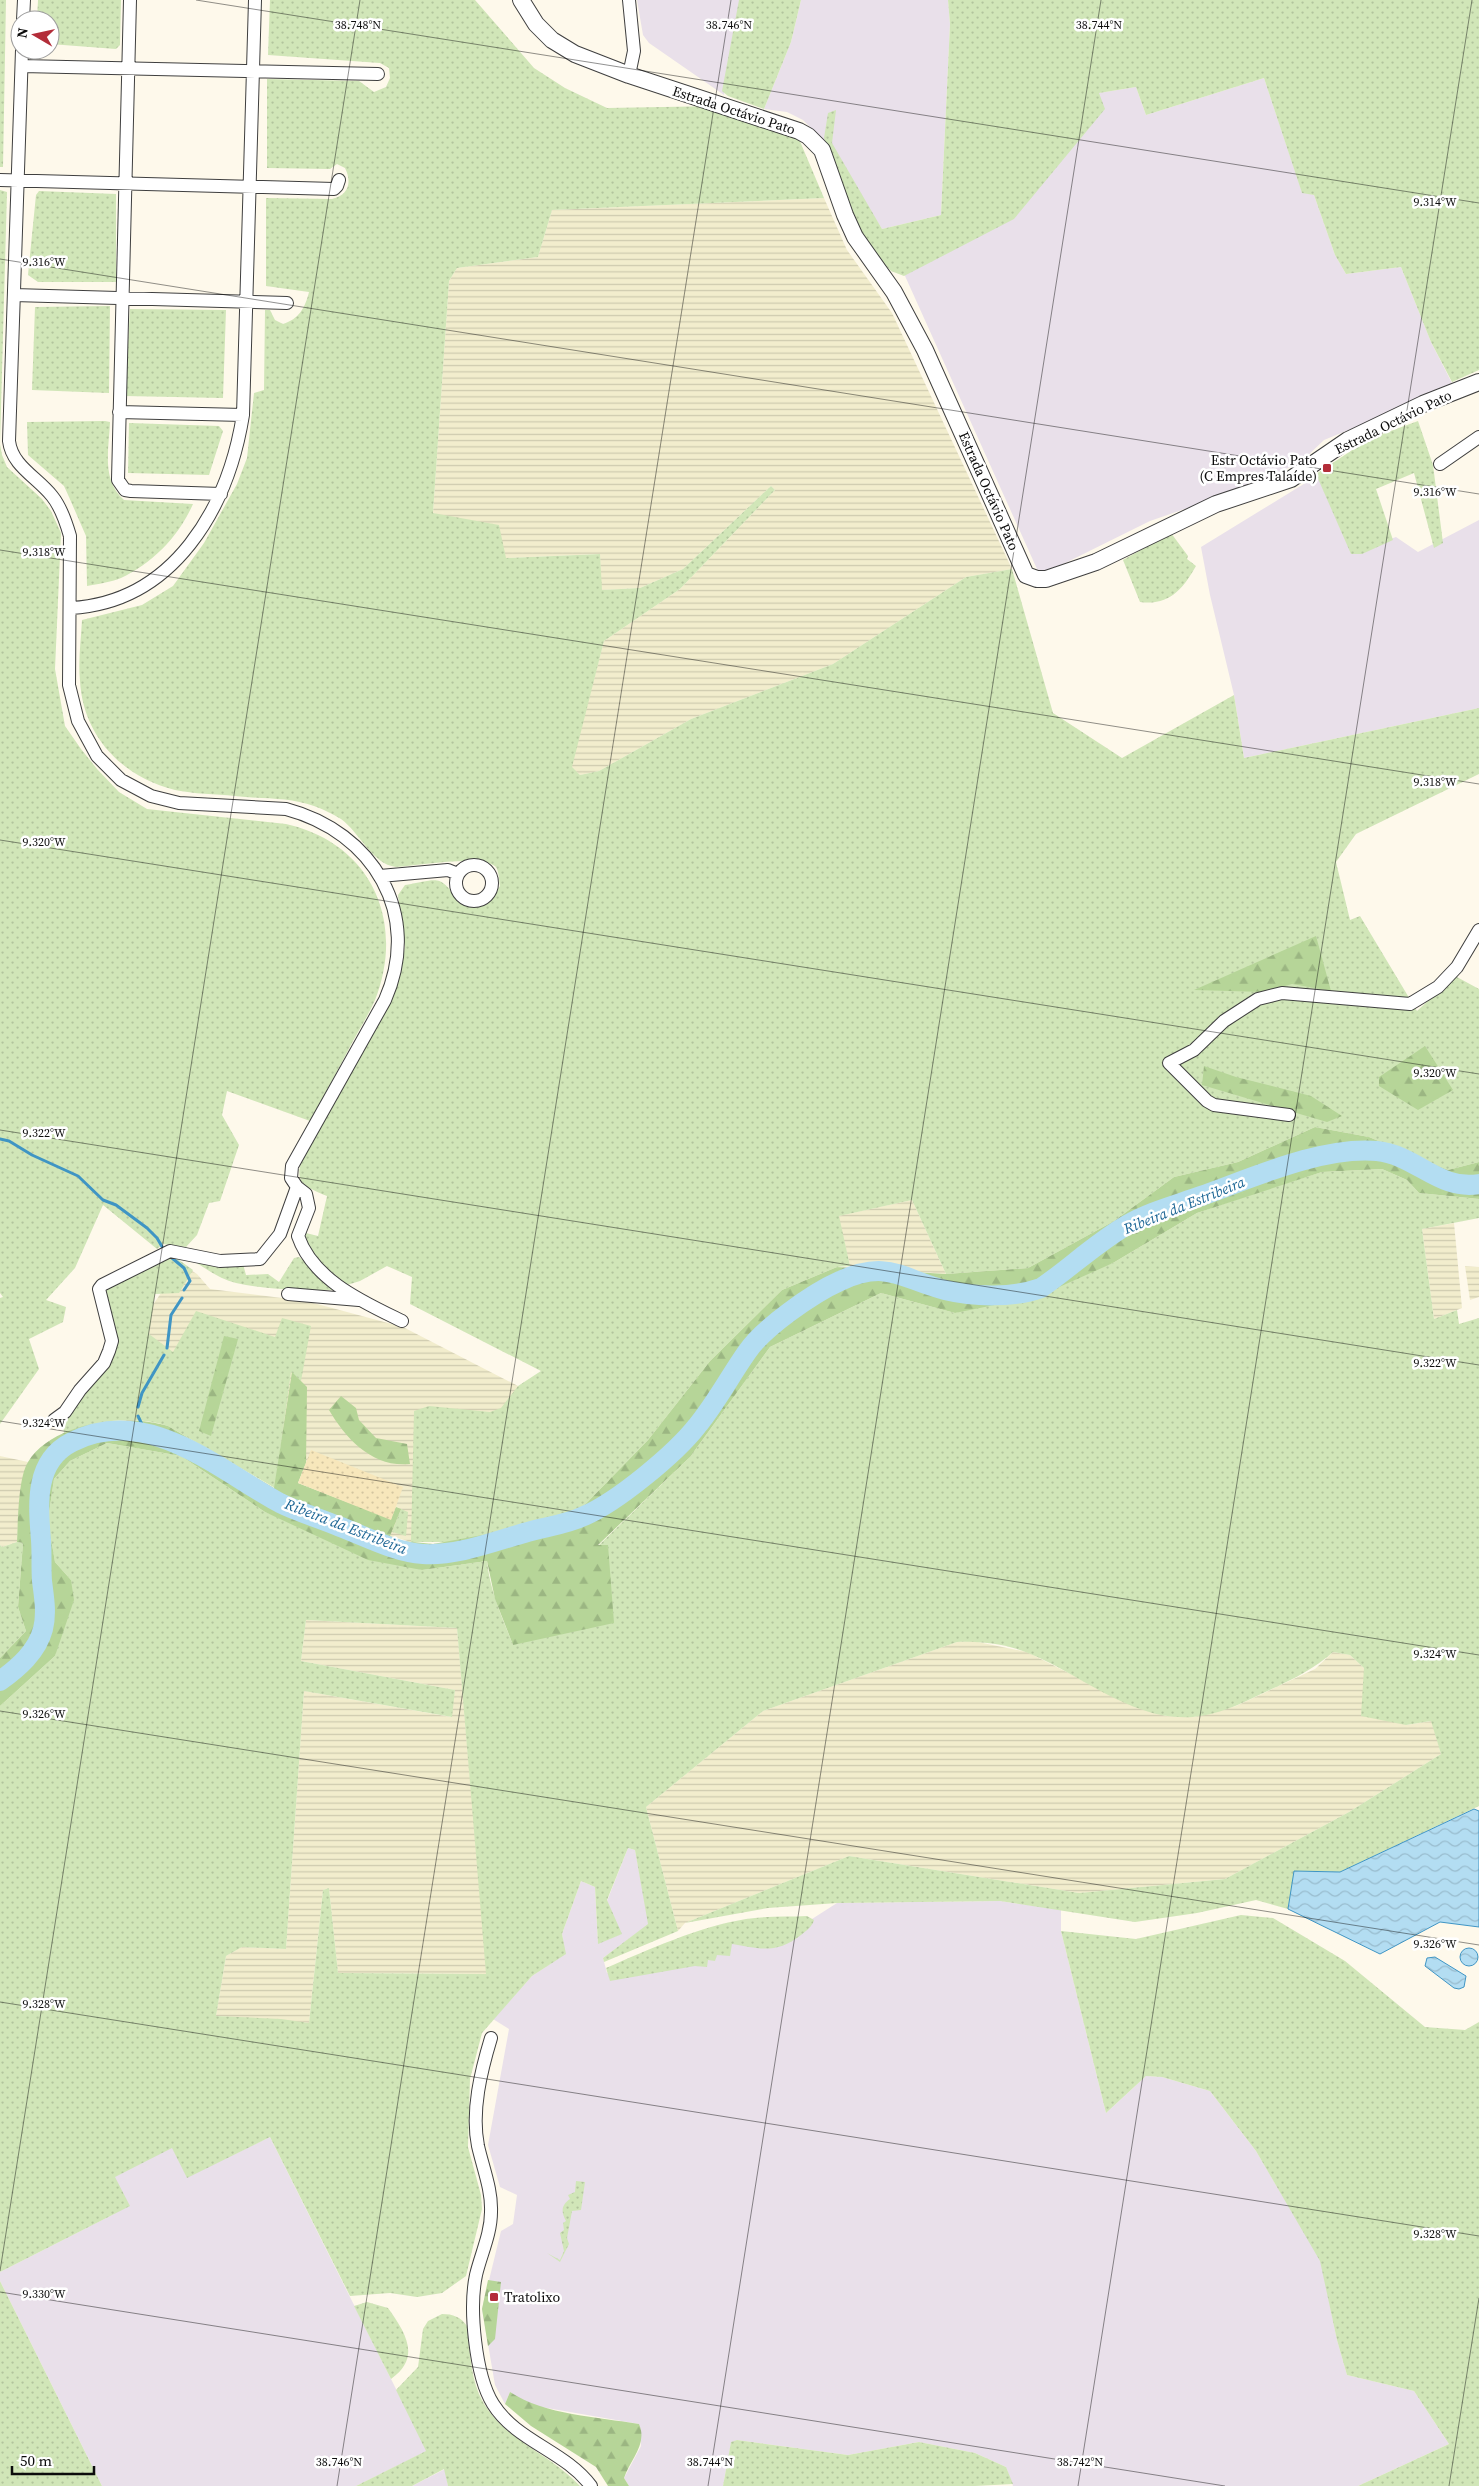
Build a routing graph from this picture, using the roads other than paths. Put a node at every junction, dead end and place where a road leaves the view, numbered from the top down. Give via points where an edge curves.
1 (130, 0) edge
2 (255, 0) edge
3 (521, 0) edge
4 (629, 0) edge
5 (22, 60) edge
6 (22, 66) junction
7 (128, 69) junction
8 (253, 72) junction
9 (378, 74) dead end
10 (629, 76) junction
11 (0, 180) edge
12 (339, 180) dead end
13 (18, 181) junction
14 (126, 184) junction
15 (250, 187) junction
16 (14, 295) junction
17 (123, 298) junction
18 (246, 300) junction
19 (287, 303) dead end
20 (1479, 382) edge
21 (120, 412) junction
22 (243, 415) junction
23 (1479, 437) edge
24 (1440, 464) dead end
25 (221, 494) junction
26 (71, 608) junction
27 (458, 874) dead end
28 (380, 876) junction
29 (1479, 930) edge
30 (1289, 1115) dead end
31 (297, 1187) junction
32 (288, 1294) dead end
33 (359, 1300) junction
34 (402, 1322) dead end
35 (54, 1420) dead end
36 (491, 2038) dead end
37 (591, 2486) edge

1 - 7 street
2 - 8 street
3 - 10 street, Estrada Octávio Pato via 536,24 552,40 575,54
4 - 10 street via 634,51
5 - 6 street
6 - 7 street
6 - 13 street
7 - 8 street
7 - 14 street
8 - 9 street
8 - 15 street
10 - 20 street, Estrada Octávio Pato via 799,131 817,144 826,159 854,237 894,292 926,350 1026,575 1037,579 1096,562 1216,504 1292,479 1348,440 1423,404
11 - 13 street
12 - 15 street via 334,189
13 - 14 street
13 - 16 street
14 - 15 street
14 - 17 street
15 - 18 street
16 - 17 street
16 - 26 street via 10,450 20,466 31,472 53,497 65,518 70,536
17 - 18 street
17 - 21 street
18 - 19 street
18 - 22 street
21 - 22 street
21 - 25 street via 118,480 125,490
22 - 25 street
23 - 24 street
25 - 26 street via 194,540 163,573 145,586 112,601
26 - 28 street via 69,685 78,721 97,756 121,780 151,796 179,803 286,809 302,813 347,837
27 - 28 street via 448,870
28 - 31 street via 393,910 398,936 388,994 292,1166 291,1178
29 - 30 street via 1457,967 1438,987 1410,1004 1282,993 1258,999 1224,1021 1194,1050 1168,1064 1200,1096 1214,1105
31 - 33 street via 306,1194 309,1208 298,1236 304,1252 322,1272
31 - 35 street via 280,1234 260,1259 220,1261 170,1251 102,1285 99,1289 112,1341 109,1351 104,1363 65,1412
32 - 33 street
33 - 34 street
36 - 37 street via 480,2083 476,2127 491,2199 491,2214 472,2306 481,2368 492,2402 507,2420 578,2470

